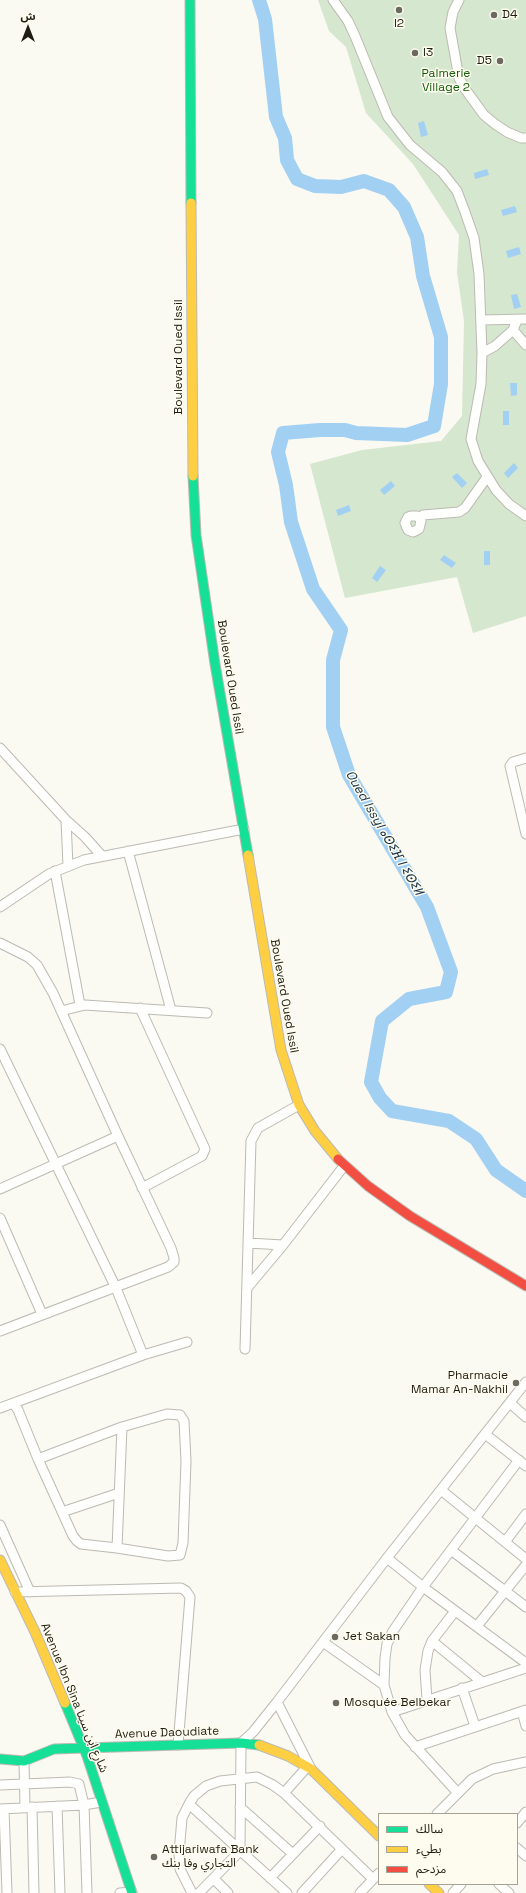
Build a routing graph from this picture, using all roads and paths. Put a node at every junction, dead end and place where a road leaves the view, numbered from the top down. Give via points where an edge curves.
1 (190, 0) edge
2 (333, 0) edge
3 (459, 0) edge
4 (526, 138) edge
5 (522, 319) edge
6 (481, 320) junction
7 (513, 330) junction
8 (526, 345) edge
9 (482, 352) junction
10 (487, 477) junction
11 (526, 516) edge
12 (419, 518) dead end
13 (0, 748) edge
14 (526, 758) edge
15 (522, 799) edge
16 (66, 820) junction
17 (244, 829) junction
18 (526, 834) edge
19 (128, 852) junction
20 (102, 856) junction
21 (68, 866) junction
22 (55, 871) junction
23 (0, 907) edge
24 (0, 943) edge
25 (80, 1005) junction
26 (140, 1008) junction
27 (171, 1010) junction
28 (61, 1011) junction
29 (207, 1013) dead end
30 (0, 1049) edge
31 (299, 1105) junction
32 (118, 1136) junction
33 (56, 1163) junction
34 (344, 1166) junction
35 (142, 1188) junction
36 (0, 1189) edge
37 (0, 1218) edge
38 (248, 1242) junction
39 (283, 1246) junction
40 (484, 1262) junction
41 (526, 1286) edge
42 (116, 1288) junction
43 (247, 1288) junction
44 (526, 1294) edge
45 (42, 1314) junction
46 (0, 1331) edge
47 (187, 1342) dead end
48 (245, 1349) dead end
49 (143, 1354) junction
50 (526, 1382) edge
51 (510, 1403) junction
52 (14, 1404) junction
53 (0, 1408) edge
54 (526, 1417) edge
55 (122, 1427) junction
56 (485, 1434) junction
57 (38, 1459) junction
58 (523, 1463) edge
59 (441, 1490) junction
60 (119, 1493) junction
61 (62, 1512) junction
62 (526, 1514) edge
63 (475, 1517) junction
64 (0, 1525) edge
65 (505, 1542) junction
66 (117, 1548) junction
67 (451, 1550) junction
68 (386, 1558) junction
69 (526, 1559) edge
70 (0, 1560) edge
71 (526, 1565) edge
72 (423, 1587) junction
73 (506, 1591) junction
74 (15, 1592) junction
75 (30, 1592) junction
76 (526, 1606) edge
77 (455, 1611) junction
78 (477, 1626) junction
79 (323, 1642) junction
80 (432, 1642) junction
81 (526, 1663) edge
82 (526, 1668) edge
83 (482, 1682) junction
84 (384, 1685) junction
85 (462, 1688) junction
86 (427, 1700) junction
87 (277, 1702) junction
88 (524, 1711) edge
89 (392, 1712) junction
90 (475, 1726) junction
91 (526, 1726) edge
92 (241, 1743) junction
93 (178, 1745) junction
94 (415, 1747) junction
95 (84, 1748) junction
96 (0, 1759) edge
97 (24, 1761) junction
98 (526, 1762) edge
99 (309, 1768) junction
100 (240, 1779) junction
101 (25, 1784) junction
102 (0, 1785) edge
103 (457, 1792) junction
104 (284, 1793) junction
105 (101, 1802) junction
106 (189, 1804) junction
107 (84, 1805) junction
108 (57, 1806) junction
109 (28, 1807) junction
110 (240, 1807) junction
111 (2, 1809) edge
112 (526, 1812) edge
113 (438, 1813) edge
114 (518, 1822) edge
115 (320, 1826) junction
116 (378, 1835) edge
117 (342, 1849) junction
118 (518, 1849) edge
119 (240, 1851) junction
120 (293, 1854) junction
121 (526, 1856) edge
122 (376, 1876) edge
123 (270, 1878) junction
124 (3, 1879) edge
125 (214, 1879) junction
126 (430, 1885) edge
127 (460, 1885) edge
128 (500, 1885) edge
129 (362, 1892) edge
130 (7, 1893) edge
131 (34, 1893) edge
132 (60, 1893) edge
133 (87, 1893) edge
134 (120, 1893) edge
135 (132, 1893) edge
136 (192, 1893) edge
137 (199, 1893) edge
138 (228, 1893) edge
139 (287, 1893) edge
140 (302, 1893) edge
141 (439, 1893) edge
142 (453, 1893) edge
143 (509, 1893) edge

1 - 17 main road, Boulevard Oued Issil via 191,356 196,535 215,664
2 - 6 street via 348,20 388,117 410,145 442,172 457,191 474,238
3 - 4 street via 453,12 450,28 459,78 484,115 507,132
5 - 6 street
5 - 7 street
6 - 9 street
7 - 8 street
7 - 9 street via 495,346
9 - 10 street via 481,384 470,439
10 - 11 street via 509,504
10 - 12 street via 465,508 459,512 423,515
13 - 16 street
14 - 15 street via 513,762 510,766
15 - 18 street
16 - 20 street
16 - 21 street
17 - 19 street
17 - 31 main road, Boulevard Oued Issil via 274,1017 286,1068
19 - 20 street
19 - 27 street
20 - 21 street
21 - 22 street
22 - 23 street
22 - 25 street
24 - 28 street via 28,957 37,965
25 - 26 street
25 - 28 street
26 - 27 street
26 - 35 street via 205,1149 202,1156
27 - 29 street
28 - 32 street
30 - 33 street
31 - 34 main road, Boulevard Oued Issil via 315,1131
31 - 38 street via 258,1128 252,1137
32 - 33 street
32 - 35 street
33 - 36 street
33 - 42 street
34 - 39 street
34 - 40 main road, Boulevard Oued Issil via 410,1216
35 - 42 street via 171,1248 174,1262 168,1267
37 - 45 street
38 - 39 street
38 - 43 street
39 - 43 street
40 - 41 main road, Boulevard Oued Issil
40 - 44 main road, Boulevard Oued Issil
42 - 45 street
42 - 49 street
43 - 48 street
45 - 46 street
47 - 49 street
49 - 52 street
50 - 51 street
51 - 54 street
51 - 56 street
52 - 53 street
52 - 57 street
55 - 57 street
55 - 60 street
55 - 66 street via 167,1414 180,1415 184,1421 186,1461 183,1543 182,1550 177,1556
56 - 58 street
56 - 59 street
57 - 61 street
58 - 63 street
59 - 63 street
59 - 68 street
60 - 61 street
60 - 66 street
61 - 66 street via 73,1536 81,1544
62 - 65 street
63 - 65 street
63 - 67 street
64 - 75 street
65 - 69 street
67 - 72 street
67 - 73 street
68 - 72 street
68 - 79 street
70 - 74 main road, Avenue Ibn Sina شارع ابن سينا
71 - 73 street
72 - 77 street
72 - 84 street via 387,1644
73 - 76 street
73 - 78 street
74 - 75 street
74 - 95 main road, Avenue Ibn Sina شارع ابن سينا via 35,1632
75 - 93 street via 181,1588 186,1591 190,1597
77 - 78 street
77 - 80 street
78 - 81 street
79 - 84 street
79 - 87 street
80 - 83 street
80 - 86 street via 426,1660
82 - 83 street
83 - 85 street
84 - 89 street
85 - 86 street
85 - 90 street
86 - 89 street
87 - 92 street
87 - 99 street
88 - 90 street
88 - 91 street
89 - 94 street via 404,1735
90 - 94 street
92 - 93 main road, Avenue Daoudiate
92 - 99 main road, Avenue Daoudiate via 274,1749
92 - 100 street
93 - 95 main road, Avenue Daoudiate
94 - 103 street
95 - 97 main road, Avenue Daoudiate via 54,1749
95 - 105 main road, Avenue Ibn Sina شارع ابن سينا
96 - 97 main road, Avenue Daoudiate
97 - 101 street
98 - 103 street via 504,1765 483,1773
99 - 104 street
99 - 116 main road, Avenue Daoudiate
100 - 104 street via 257,1777
100 - 106 street via 220,1781 206,1786
100 - 110 street
101 - 102 street
101 - 107 street via 77,1782 81,1788
101 - 109 street
103 - 113 street
104 - 115 street
105 - 107 street
105 - 135 main road, Avenue Ibn Sina شارع ابن سينا
106 - 119 street
106 - 136 street via 182,1818 179,1854 180,1869
107 - 108 street
107 - 133 street
108 - 109 street
108 - 132 street
109 - 111 street
109 - 131 street
110 - 119 street
110 - 120 street
111 - 124 street
112 - 114 street
115 - 117 street
115 - 120 street
117 - 122 street
117 - 140 street
118 - 121 street
119 - 123 street
119 - 125 street
120 - 123 street
122 - 129 street
123 - 139 street
124 - 130 street
125 - 137 street
125 - 138 street
126 - 141 main road
127 - 142 street
128 - 143 street
134 - 135 street

